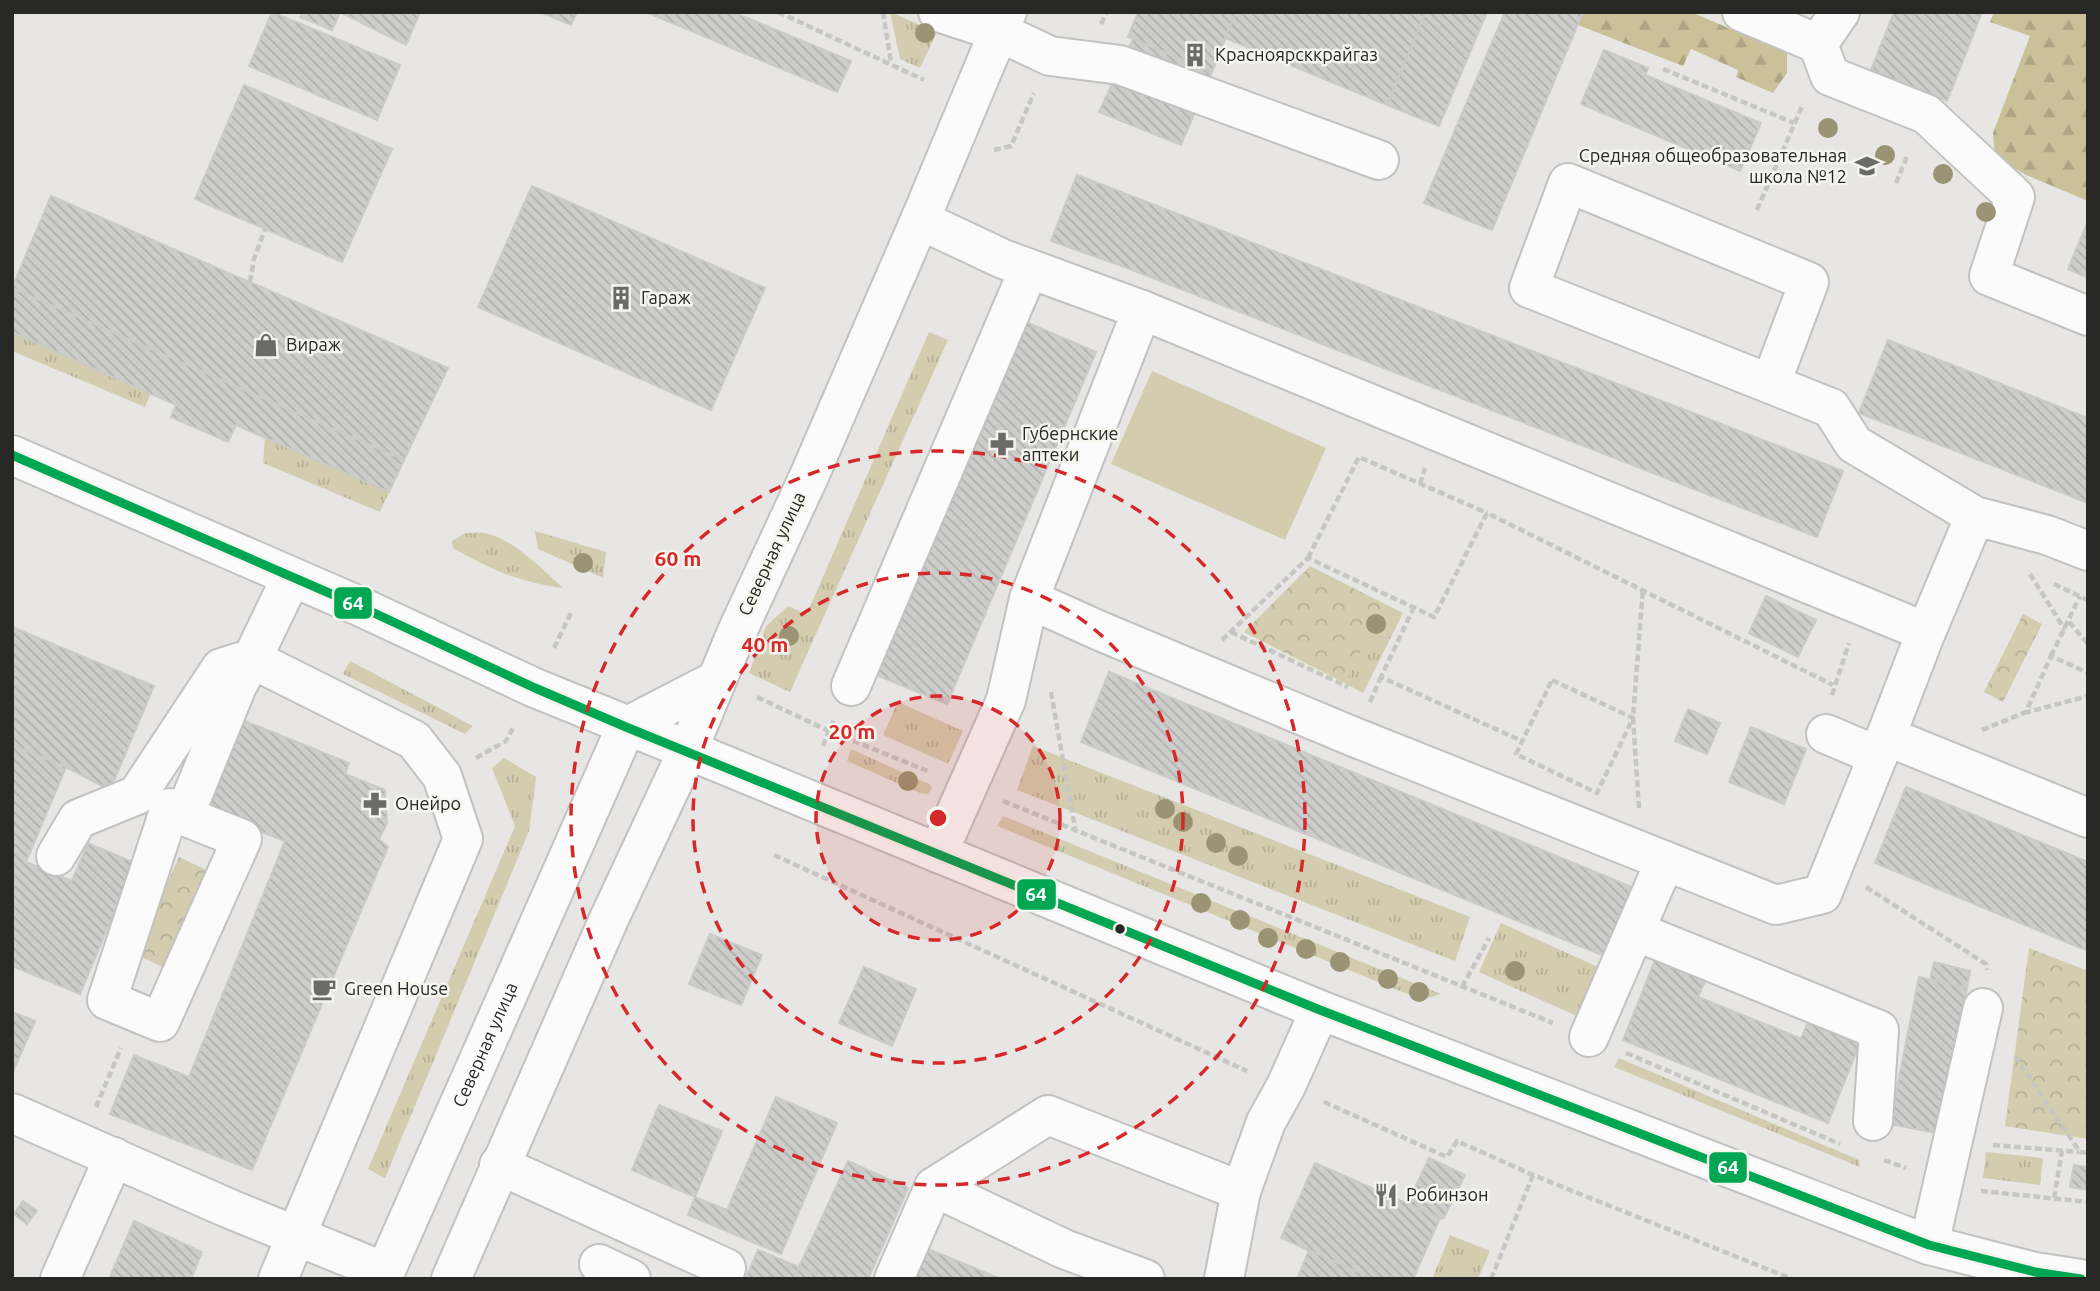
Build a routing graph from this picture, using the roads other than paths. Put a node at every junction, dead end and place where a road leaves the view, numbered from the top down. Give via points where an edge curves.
1 (938, 12) edge
2 (1742, 12) edge
3 (1840, 12) edge
4 (1003, 22) edge
5 (1818, 44) junction
6 (1378, 160) dead end
7 (920, 220) junction
8 (1029, 269) junction
9 (1142, 310) junction
10 (2088, 316) edge
11 (1771, 383) junction
12 (12, 455) edge
13 (1975, 516) junction
14 (2088, 551) edge
15 (291, 578) junction
16 (1029, 598) junction
17 (1926, 632) junction
18 (252, 659) junction
19 (715, 681) junction
20 (851, 686) road end
21 (626, 727) junction
22 (1826, 734) road end
23 (1882, 746) junction
24 (688, 751) junction
25 (184, 816) junction
26 (2088, 818) edge
27 (938, 853) junction
28 (1653, 855) junction
29 (56, 856) dead end
30 (1635, 931) junction
31 (1983, 1008) road end
32 (1320, 1010) junction
33 (1589, 1037) road end
34 (12, 1113) edge
35 (1873, 1121) dead end
36 (114, 1157) junction
37 (499, 1165) junction
38 (934, 1187) junction
39 (1241, 1191) junction
40 (295, 1236) junction
41 (1929, 1245) junction
42 (1059, 1264) edge
43 (2033, 1275) edge
44 (384, 1276) edge
45 (60, 1279) edge
46 (278, 1279) edge
47 (451, 1279) edge
48 (722, 1279) edge
49 (894, 1279) edge
50 (1146, 1279) edge
51 (1224, 1279) edge
52 (2081, 1279) edge

1 - 4 street
2 - 5 street
3 - 5 street
4 - 6 street via 1050,56 1120,65
4 - 7 street, Северная улица
5 - 10 street via 1830,76 1926,114 2015,197 1989,276
7 - 8 street
7 - 19 street, Северная улица
8 - 9 street
8 - 20 street
9 - 16 street
9 - 17 street
11 - 11 street via 1529,288 1568,183 1809,282
11 - 13 street via 1832,408 1854,444
12 - 15 street
13 - 14 street
13 - 17 street
15 - 18 street
15 - 21 street
16 - 27 street via 1006,701
16 - 28 street via 1354,737
17 - 23 street
18 - 25 street
18 - 29 street via 221,668 137,795 78,819
18 - 40 street via 414,740 442,776 463,839
19 - 21 street
19 - 24 street, Северная улица
21 - 24 street
21 - 44 street, Северная улица
22 - 23 street
23 - 26 street via 1927,753
23 - 28 street via 1822,894 1776,905
24 - 27 street
24 - 37 street
25 - 25 street via 170,808 107,1000 160,1022 242,839
27 - 32 street
28 - 30 street
30 - 33 street
30 - 35 street via 1879,1030
31 - 41 street
32 - 39 street via 1266,1122
32 - 41 street
34 - 36 street
36 - 40 street
36 - 45 street
37 - 47 street
37 - 48 street via 726,1268
38 - 39 street via 1048,1115
38 - 42 street
38 - 49 street
39 - 51 street
40 - 44 street
40 - 46 street
41 - 43 street
42 - 50 street
43 - 52 street

